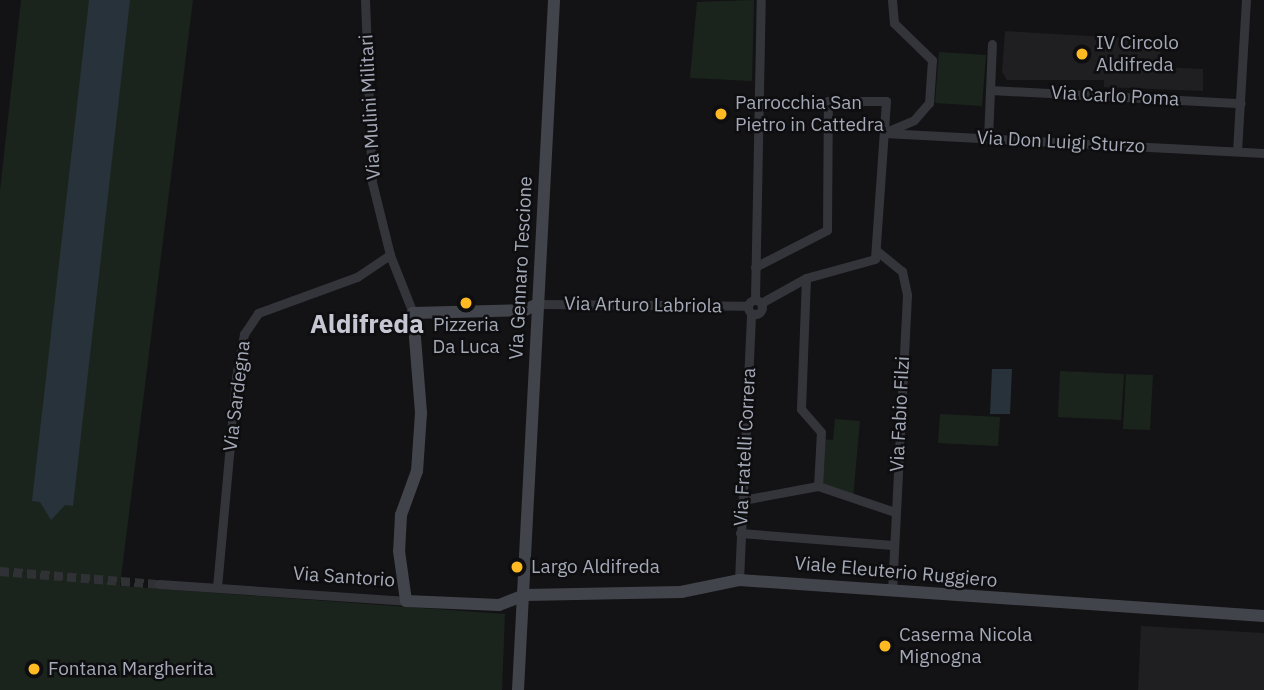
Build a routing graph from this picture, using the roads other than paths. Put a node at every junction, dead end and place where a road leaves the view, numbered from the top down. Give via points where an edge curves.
1 (365, 0) edge
2 (554, 0) edge
3 (761, 0) edge
4 (891, 0) edge
5 (1247, 0) edge
6 (992, 44) dead end
7 (990, 90) junction
8 (1241, 103) junction
9 (884, 133) junction
10 (988, 138) junction
11 (1237, 151) junction
12 (1264, 153) edge
13 (877, 251) junction
14 (390, 255) junction
15 (755, 267) junction
16 (806, 278) junction
17 (758, 301) junction
18 (538, 304) junction
19 (749, 310) junction
20 (412, 313) junction
21 (818, 486) junction
22 (743, 500) junction
23 (895, 512) junction
24 (740, 533) junction
25 (893, 545) junction
26 (739, 580) junction
27 (159, 584) tunnel mouth
28 (217, 587) junction
29 (892, 589) junction
30 (525, 595) junction
31 (406, 601) junction
32 (1264, 616) edge
33 (518, 690) edge

1 - 14 street, Via Mulini Militari via 372,182
2 - 18 street, Via Gennaro Tescione
3 - 15 street
4 - 9 street via 894,23 932,60 929,103 914,120
5 - 8 street
6 - 7 street
7 - 8 street, Via Carlo Poma
7 - 10 street
8 - 11 street
9 - 10 street, Via Don Luigi Sturzo
9 - 13 street
9 - 15 street via 886,101 828,101 827,230
10 - 11 street, Via Don Luigi Sturzo
11 - 12 street, Via Don Luigi Sturzo
13 - 16 street via 870,263
13 - 23 street, Via Fabio Filzi via 902,271 907,295
14 - 20 street, Via Mulini Militari
14 - 28 street, Via Sardegna via 357,277 258,313 244,334
15 - 17 street
16 - 17 street
16 - 21 street via 802,410 821,432
17 - 19 street via 760,312
18 - 19 street, Via Arturo Labriola
18 - 20 street via 525,310
18 - 30 street, Via Gennaro Tescione
19 - 22 street, Via Fratelli Correra
20 - 31 street via 421,413 417,471 401,515 399,551
21 - 22 street
21 - 23 street
22 - 24 street, Via Fratelli Correra
23 - 25 street, Via Fabio Filzi
24 - 25 street
24 - 26 street, Via Fratelli Correra
25 - 29 street, Via Fabio Filzi
26 - 29 street, Viale Eleuterio Ruggiero
26 - 30 street, Viale Eleuterio Ruggiero via 681,592
27 - 28 street, Via Santorio
28 - 31 street, Via Santorio
29 - 32 street, Viale Eleuterio Ruggiero via 909,595
30 - 31 street, Via Santorio via 499,605
30 - 33 street

